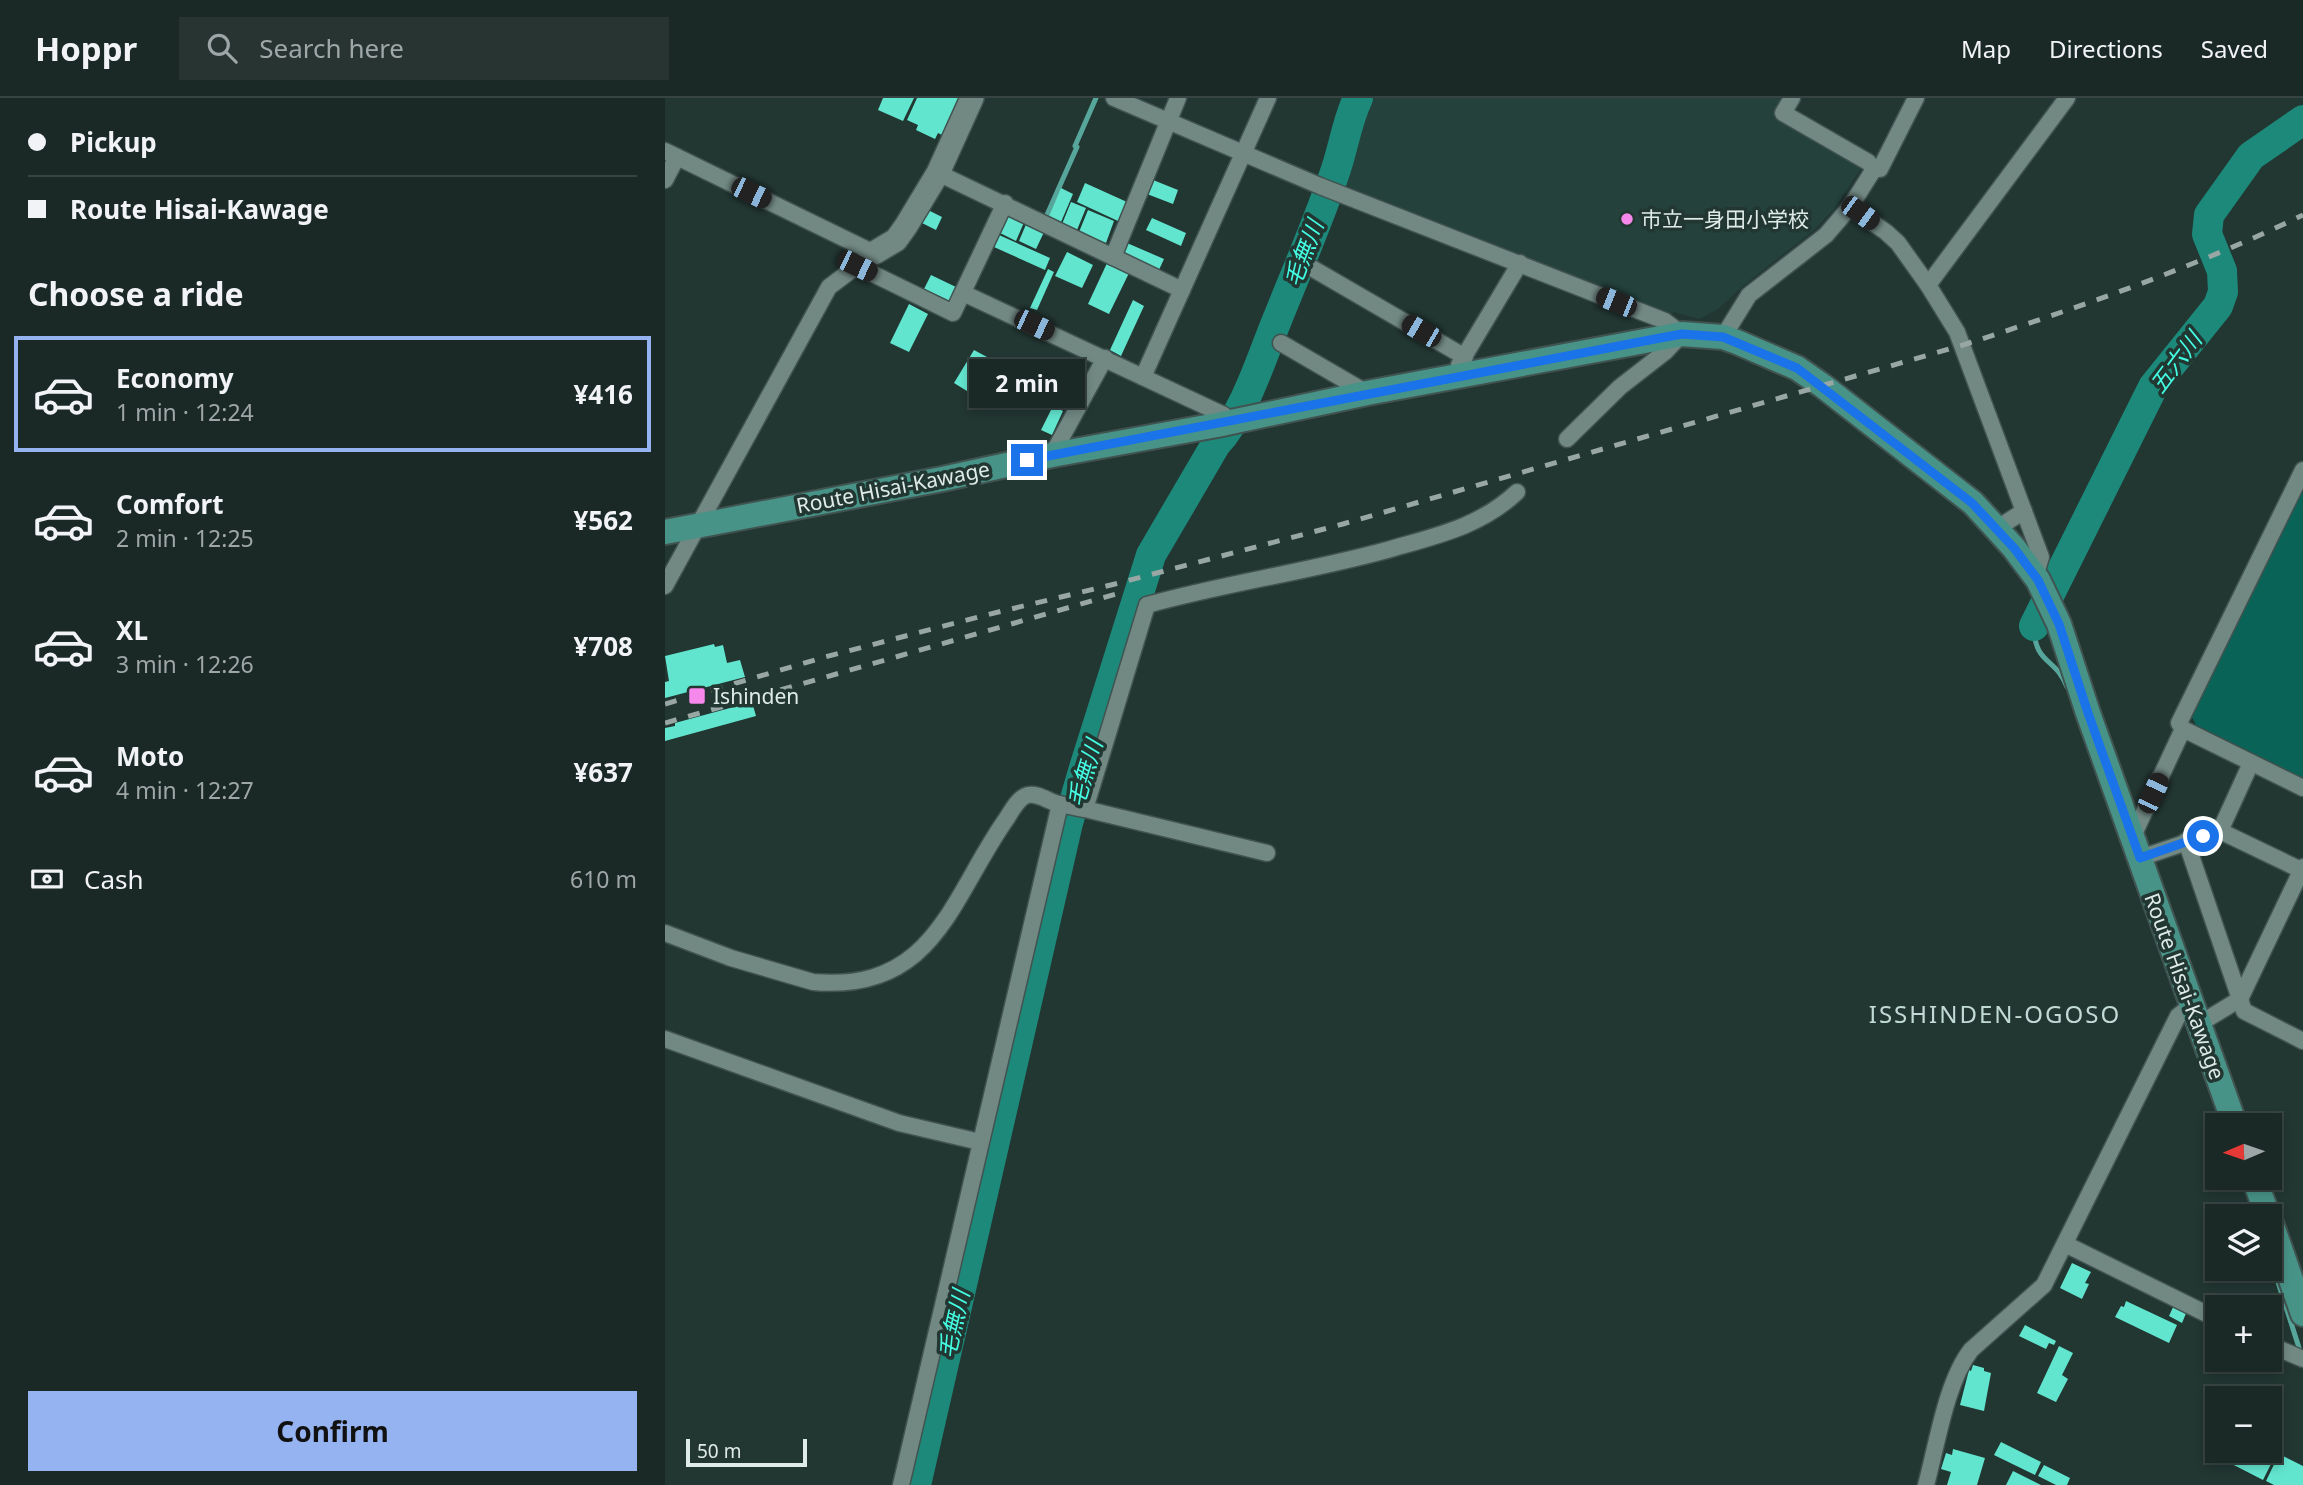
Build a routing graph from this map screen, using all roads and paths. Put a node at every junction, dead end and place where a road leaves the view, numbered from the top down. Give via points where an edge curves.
1 (972, 98) edge
2 (1114, 98) edge
3 (1178, 98) edge
4 (1268, 98) edge
5 (1791, 98) edge
6 (1916, 98) edge
7 (2067, 98) edge
8 (1168, 122) junction
9 (671, 154) edge
10 (1243, 154) junction
11 (1874, 169) junction
12 (938, 173) junction
13 (665, 180) edge
14 (1005, 203) junction
15 (1850, 207) junction
16 (1114, 257) junction
17 (865, 260) junction
18 (1520, 263) junction
19 (1310, 267) dead end
20 (1929, 285) junction
21 (1182, 290) junction
22 (963, 293) junction
23 (1682, 334) junction
24 (1723, 337) junction
25 (1281, 343) dead end
26 (1465, 357) junction
27 (1105, 358) junction
28 (1143, 377) junction
29 (1450, 379) junction
30 (1367, 393) junction
31 (1217, 425) junction
32 (1567, 439) dead end
33 (1052, 455) junction
34 (2303, 470) edge
35 (1517, 492) dead end
36 (2024, 511) junction
37 (701, 524) junction
38 (1996, 529) junction
39 (665, 532) edge
40 (2037, 579) junction
41 (665, 586) edge
42 (2183, 729) junction
43 (2251, 763) junction
44 (2303, 788) edge
45 (1062, 804) junction
46 (1084, 808) junction
47 (2220, 831) junction
48 (2186, 841) junction
49 (2136, 847) junction
50 (1266, 853) dead end
51 (2302, 869) edge
52 (665, 933) edge
53 (2240, 999) junction
54 (2189, 1014) junction
55 (665, 1039) edge
56 (2303, 1041) edge
57 (2230, 1113) edge
58 (981, 1142) junction
59 (2065, 1244) junction
60 (2282, 1255) edge
61 (2205, 1313) edge
62 (2303, 1314) edge
63 (2282, 1351) edge
64 (2300, 1359) edge
65 (901, 1485) edge
66 (1926, 1485) edge

1 - 12 street
2 - 8 street
3 - 8 street
4 - 10 street
5 - 11 street via 1783,113
6 - 11 street via 1880,169
7 - 20 street
8 - 10 street
8 - 16 street
9 - 13 street
9 - 17 street
10 - 18 street
10 - 21 street
11 - 15 street
12 - 14 street
12 - 17 street via 896,240
14 - 16 street
14 - 22 street
15 - 20 street via 1898,243
15 - 24 street via 1826,234 1749,295
16 - 21 street
17 - 22 street via 953,313
17 - 37 street via 829,286
18 - 23 street via 1665,321
18 - 26 street
19 - 26 street
20 - 36 street via 1963,345
21 - 28 street
22 - 27 street
23 - 24 main road, Route Hisai-Kawage
23 - 29 main road, Route Hisai-Kawage
23 - 32 street
24 - 38 main road, Route Hisai-Kawage via 1797,368 1823,386 1972,503
25 - 30 street
26 - 29 street
27 - 28 street
27 - 33 street
28 - 31 street via 1224,415
29 - 30 main road, Route Hisai-Kawage
30 - 31 main road, Route Hisai-Kawage
31 - 33 main road, Route Hisai-Kawage
33 - 37 main road, Route Hisai-Kawage
34 - 42 street via 2179,723
35 - 46 street via 1499,509 1454,531 1333,565 1147,606
36 - 38 street
36 - 40 street via 2041,557
37 - 39 main road, Route Hisai-Kawage
37 - 41 street
38 - 40 main road, Route Hisai-Kawage
40 - 49 main road, Route Hisai-Kawage via 2059,624
42 - 43 street
42 - 49 street
43 - 44 street
43 - 47 street
45 - 46 street
45 - 52 street via 1025,795 992,839 936,935 911,959 867,979 813,982
45 - 58 street
46 - 50 street
47 - 48 street
47 - 51 street
48 - 49 street
48 - 53 street
49 - 54 main road, Route Hisai-Kawage
51 - 53 street
53 - 54 street
53 - 56 street via 2243,1011
54 - 57 main road, Route Hisai-Kawage
54 - 59 street
55 - 58 street via 899,1123
58 - 65 street
59 - 61 street
59 - 66 street via 2044,1285 1961,1363
60 - 62 main road
63 - 64 street

